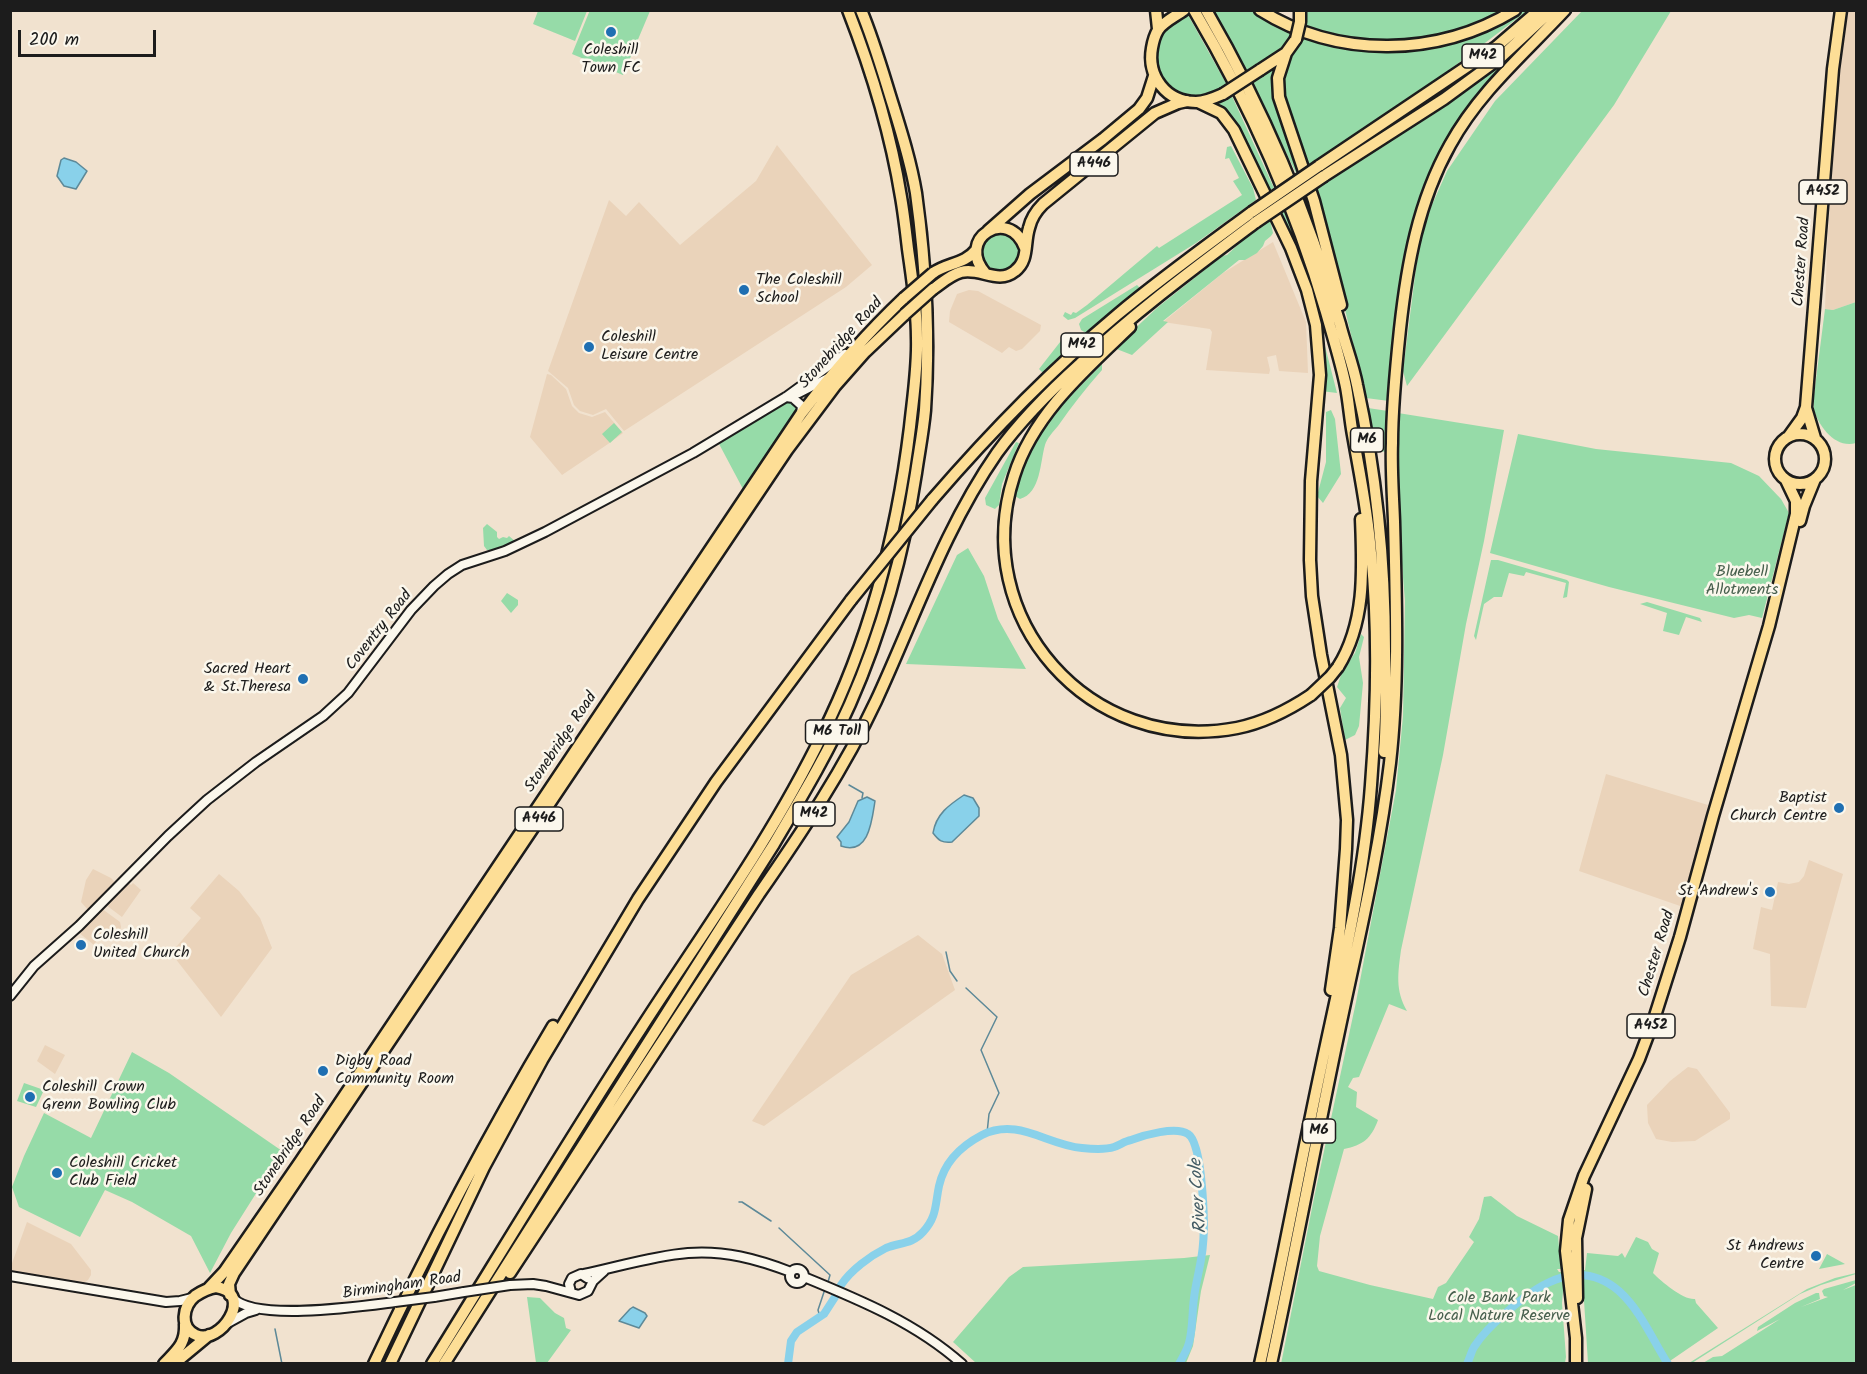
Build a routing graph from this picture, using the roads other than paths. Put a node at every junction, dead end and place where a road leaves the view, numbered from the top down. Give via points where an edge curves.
1 (848, 10) edge
2 (861, 10) edge
3 (1156, 10) edge
4 (1194, 10) edge
5 (1206, 10) edge
6 (1260, 10) edge
7 (1515, 10) edge
8 (1539, 10) edge
9 (1841, 10) edge
10 (1560, 11) edge
11 (1181, 13) edge
12 (1300, 16) edge
13 (1158, 30) junction
14 (1286, 53) junction
15 (1154, 76) junction
16 (1193, 101) junction
17 (1129, 136) junction
18 (1322, 171) junction
19 (1254, 217) junction
20 (1282, 227) junction
21 (988, 231) junction
22 (1025, 249) junction
23 (976, 250) junction
24 (987, 274) junction
25 (1183, 277) junction
26 (860, 349) junction
27 (829, 377) junction
28 (1357, 384) junction
29 (786, 397) junction
30 (1806, 407) junction
31 (801, 414) junction
32 (1789, 436) junction
33 (1354, 438) junction
34 (1815, 438) junction
35 (1815, 479) junction
36 (1786, 480) junction
37 (638, 899) junction
38 (1367, 899) junction
39 (10, 996) edge
40 (1320, 1071) junction
41 (1571, 1269) junction
42 (605, 1270) junction
43 (584, 1274) junction
44 (10, 1276) edge
45 (570, 1280) junction
46 (546, 1286) junction
47 (590, 1287) junction
48 (208, 1289) junction
49 (571, 1292) junction
50 (1574, 1294) junction
51 (231, 1296) junction
52 (194, 1297) junction
53 (166, 1302) junction
54 (260, 1309) junction
55 (185, 1323) junction
56 (226, 1324) junction
57 (212, 1334) junction
58 (164, 1364) edge
59 (174, 1364) edge
60 (374, 1364) edge
61 (390, 1364) edge
62 (432, 1364) edge
63 (445, 1364) edge
64 (962, 1364) edge
65 (1260, 1364) edge
66 (1271, 1364) edge
67 (1576, 1364) edge
68 (1583, 1364) edge

1 - 62 highway, M6 Toll via 881,112 901,195 917,338 905,468 869,621 822,736 773,824 606,1082
2 - 63 highway, M6 Toll via 902,135 915,191 927,311 922,441 903,540 880,625 850,703 807,789
3 - 13 highway
4 - 33 highway, M6 via 1254,123 1300,232 1346,386
5 - 28 highway, M6 via 1266,123 1310,228
6 - 7 highway, M42 via 1329,40 1391,47 1459,36
8 - 18 highway, M42 via 1496,47
9 - 30 highway, Chester Road / A452
10 - 18 highway, M42 via 1444,99
10 - 38 highway, M42 via 1470,112 1449,145 1431,182 1412,246 1391,444 1395,709 1385,806
11 - 13 highway
12 - 14 highway, A446, bridge via 1296,39
13 - 15 highway, A446 via 1150,65
14 - 16 highway, A446, bridge via 1223,94
14 - 28 highway, M6 via 1278,78 1279,97 1327,249
15 - 16 highway via 1165,91
15 - 21 highway, A446 via 1139,109
16 - 17 highway, A446 via 1155,113
16 - 20 highway, M6 via 1218,111 1229,122
17 - 20 highway, M6 via 1168,112 1190,108 1213,114 1226,129
17 - 22 highway, A446 via 1040,207 1029,226
18 - 19 highway, M42, bridge
19 - 25 highway, M42
19 - 37 highway, M42, bridge via 1182,263 1085,343 1019,405 932,500 851,600 716,782
20 - 40 highway, M6 via 1307,290 1318,341 1320,375 1311,481 1312,596 1341,755 1347,820 1340,928
21 - 22 highway via 1010,229 1020,236
21 - 23 highway, A446
22 - 24 highway, A446 via 1025,258 1013,273 999,277
23 - 24 highway
23 - 26 highway, Stonebridge Road / A446, bridge via 968,259 933,273 904,298
24 - 26 highway, Stonebridge Road / A446, bridge via 961,272 948,278
25 - 33 highway, bridge via 1061,395 1040,423 1014,474 1004,548 1012,596 1026,629 1065,680 1113,712 1173,730 1238,728 1278,714 1311,695 1338,667 1352,639 1358,615 1362,552
25 - 63 highway, M42 via 1117,329 1055,387 999,451 947,539 841,770 516,1264
26 - 27 highway, Stonebridge Road / A446
26 - 29 main road
26 - 51 highway, Stonebridge Road / A446 via 787,450 234,1273 229,1284
27 - 29 main road
27 - 31 highway, Stonebridge Road / A446
28 - 38 highway, M6 via 1375,494 1385,600 1385,743
29 - 31 main road via 798,401
29 - 39 main road, Coventry Road via 580,514 448,574 411,610 348,693 323,716 207,800 46,955
30 - 32 highway, Chester Road / A452
30 - 34 highway, Chester Road / A452
31 - 48 highway, Stonebridge Road / A446 via 300,1161 224,1272
32 - 34 highway
32 - 36 highway via 1775,455 1777,468
33 - 40 highway, M6 via 1373,575 1374,740 1357,893
34 - 35 highway via 1823,447 1826,462
35 - 36 highway via 1804,484
35 - 41 highway, Chester Road / A452 via 1679,961 1650,1042 1593,1166
36 - 41 highway, Chester Road / A452 via 1796,501 1796,514 1769,626 1654,1019 1569,1220 1566,1243
37 - 60 highway, M42 via 610,933 525,1073
37 - 61 highway, M42 via 542,1060 484,1167
38 - 66 highway, M6
40 - 65 highway, M6
41 - 50 highway, Chester Road / A452
42 - 43 main road
42 - 47 main road
42 - 64 main road via 638,1261 709,1253 763,1261 791,1272 794,1283 804,1277 890,1315 921,1332
43 - 45 main road
43 - 47 main road
44 - 53 main road
45 - 46 main road, Birmingham Road
45 - 49 main road
46 - 49 main road, Birmingham Road
46 - 54 main road, Birmingham Road, bridge via 510,1285 332,1310
47 - 49 main road via 583,1295
48 - 51 highway via 219,1287
48 - 52 highway
50 - 67 highway, Chester Road / A452
50 - 68 highway, Chester Road / A452
51 - 54 main road, Birmingham Road via 241,1305
51 - 56 highway via 233,1311
52 - 53 main road
52 - 55 highway via 186,1308
53 - 55 main road via 181,1313
54 - 56 main road, Birmingham Road
55 - 57 highway via 198,1336
55 - 58 highway via 183,1344
56 - 57 highway
57 - 59 highway

